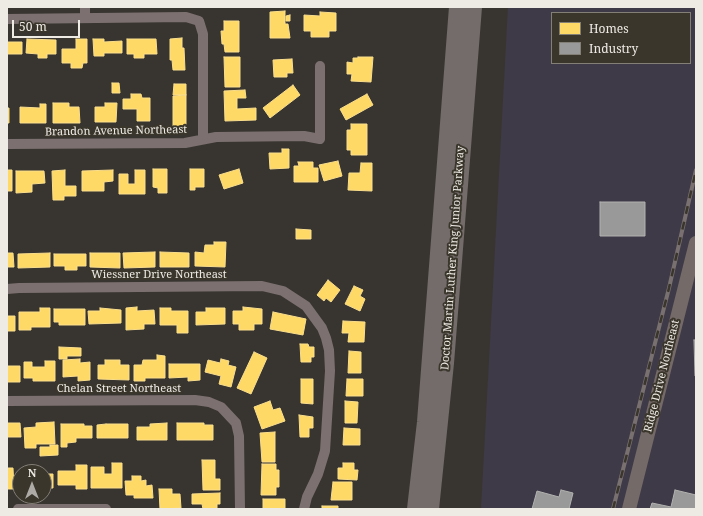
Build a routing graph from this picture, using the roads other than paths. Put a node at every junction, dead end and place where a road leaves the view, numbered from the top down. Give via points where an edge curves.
1 (85, 7) edge
2 (458, 7) edge
3 (473, 7) edge
4 (85, 18) junction
5 (7, 19) edge
6 (320, 66) dead end
7 (203, 139) junction
8 (7, 144) edge
9 (696, 243) edge
10 (7, 289) edge
11 (7, 401) edge
12 (18, 509) edge
13 (36, 509) edge
14 (106, 509) edge
15 (240, 509) edge
16 (304, 509) edge
17 (416, 509) edge
18 (430, 509) edge
19 (629, 509) edge

1 - 4 street
2 - 17 highway, Doctor Martin Luther King Junior Parkway via 427,407
3 - 18 highway, Doctor Martin Luther King Junior Parkway via 445,363
4 - 5 street
4 - 7 street via 186,17 199,21 203,34
6 - 7 street, Brandon Avenue Northeast via 320,139 296,136
7 - 8 street, Brandon Avenue Northeast via 185,143
9 - 19 street, Ridge Drive Northeast
10 - 16 street, Wiessner Drive Northeast via 262,286 283,291 306,306 322,328 330,361 325,451
11 - 15 street, Chelan Street Northeast via 195,400 221,407 236,423 239,436
12 - 13 street
13 - 14 street

